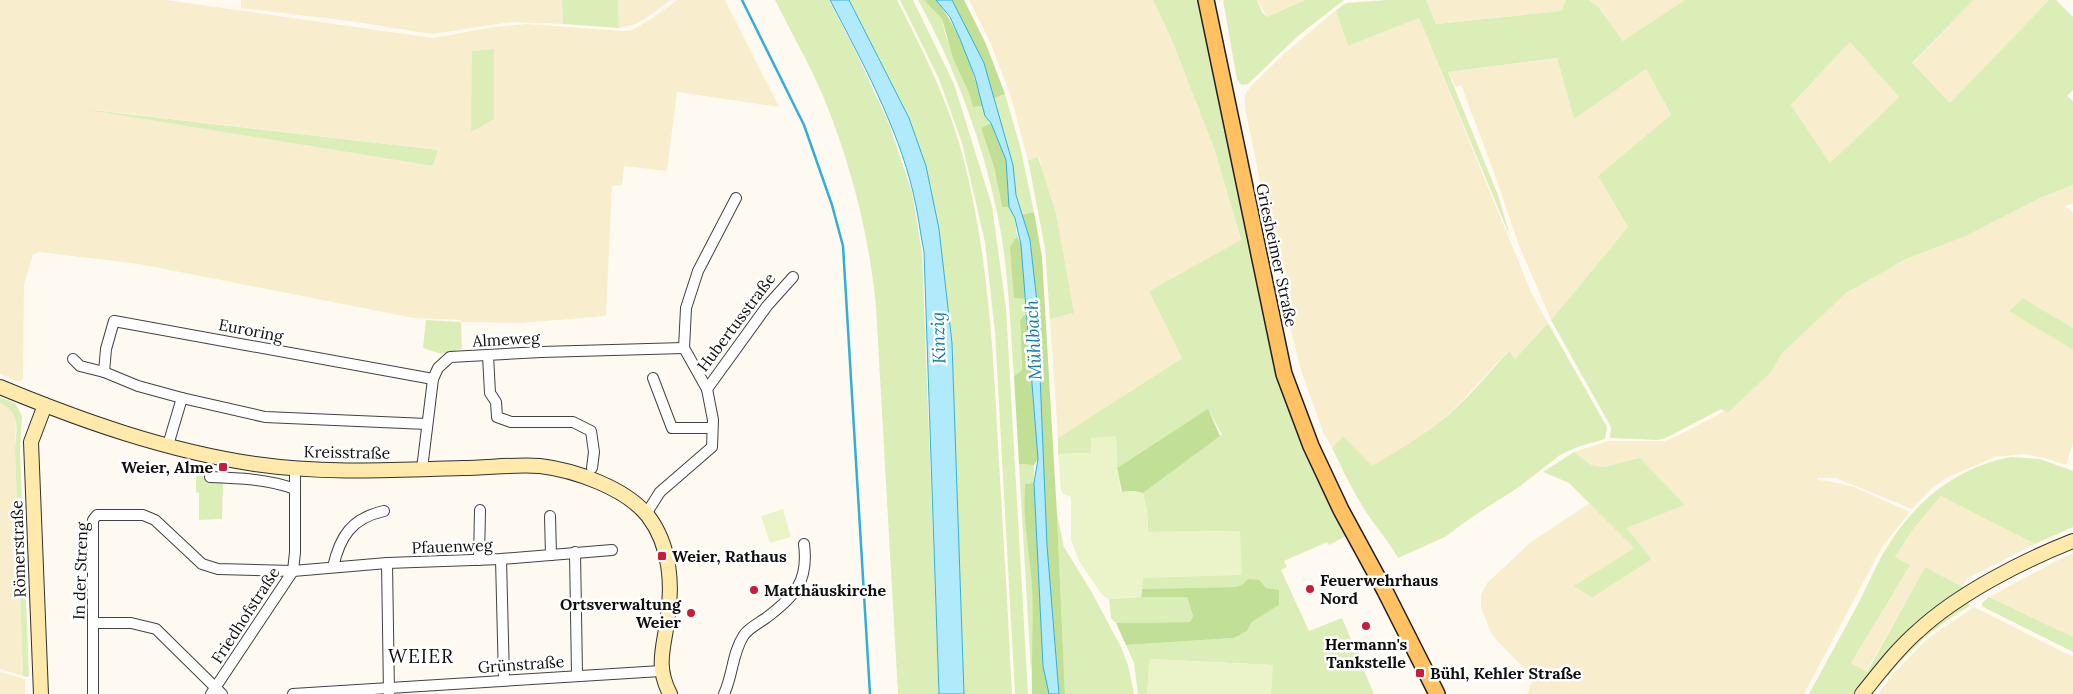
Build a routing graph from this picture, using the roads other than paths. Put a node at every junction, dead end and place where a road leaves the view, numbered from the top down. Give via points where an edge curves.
1 (1206, 0) edge
2 (736, 198) dead end
3 (794, 277) dead end
4 (684, 348) junction
5 (488, 355) junction
6 (73, 359) dead end
7 (104, 372) junction
8 (653, 378) dead end
9 (432, 379) junction
10 (0, 387) edge
11 (707, 390) junction
12 (182, 398) junction
13 (45, 405) junction
14 (427, 424) junction
15 (712, 428) junction
16 (168, 445) junction
17 (295, 468) junction
18 (592, 468) dead end
19 (422, 469) junction
20 (210, 477) dead end
21 (295, 489) junction
22 (384, 510) dead end
23 (480, 510) dead end
24 (646, 514) junction
25 (550, 516) dead end
26 (2073, 541) edge
27 (804, 544) dead end
28 (612, 550) dead end
29 (575, 552) junction
30 (551, 555) junction
31 (501, 559) junction
32 (479, 560) junction
33 (387, 563) junction
34 (333, 567) junction
35 (293, 571) junction
36 (93, 623) junction
37 (661, 671) junction
38 (577, 675) junction
39 (504, 680) junction
40 (389, 691) edge
41 (216, 692) edge
42 (41, 694) edge
43 (92, 694) edge
44 (293, 694) edge
45 (670, 694) edge
46 (724, 694) edge
47 (1437, 694) edge
48 (1862, 694) edge

1 - 47 main road, Griesheimer Straße via 1284,374 1311,446 1341,510
2 - 4 street, Hubertusstraße via 698,271 686,308
3 - 11 street, Hubertusstraße via 767,306
4 - 5 street, Almeweg
4 - 11 street, Hubertusstraße
5 - 9 street, Almeweg via 450,357
5 - 18 street via 490,393 496,402 497,417 511,422 573,422 591,431
6 - 7 street via 80,366
7 - 9 street, Euroring via 114,321
7 - 12 street via 138,386
8 - 15 street via 672,428
9 - 14 street
10 - 13 street, Kreisstraße
11 - 15 street, Hubertusstraße
12 - 14 street via 265,417
12 - 16 street
13 - 16 street, Kreisstraße
13 - 42 street, Römerstraße via 31,442
14 - 19 street
15 - 24 street, Hubertusstraße via 712,447 660,492
16 - 17 street, Kreisstraße via 256,464
17 - 19 street, Kreisstraße
17 - 21 street, Friedhofstraße
19 - 24 street, Kreisstraße via 540,466 587,477 628,498
20 - 21 street via 276,482
21 - 35 street, Friedhofstraße
22 - 34 street via 367,514 349,529 337,548
23 - 32 street
24 - 37 street via 661,538 669,572 670,599 660,657
25 - 30 street
26 - 48 street via 2005,573 1936,615 1896,653
27 - 46 street via 806,558 802,580 790,599 744,635
28 - 29 street, Pfauenweg
29 - 30 street, Pfauenweg
29 - 38 street
30 - 31 street, Pfauenweg
31 - 32 street, Pfauenweg
31 - 39 street
32 - 33 street, Pfauenweg
33 - 34 street, Pfauenweg
33 - 40 street
34 - 35 street, Pfauenweg
35 - 36 street, In der Streng via 218,569 202,564 155,520 143,515 97,515 93,520
35 - 41 street, Friedhofstraße
36 - 41 street via 132,623 156,629
36 - 43 street, In der Streng
37 - 38 street, Grünstraße
37 - 45 street
38 - 39 street, Grünstraße
39 - 40 street, Grünstraße
40 - 44 street, Grünstraße

